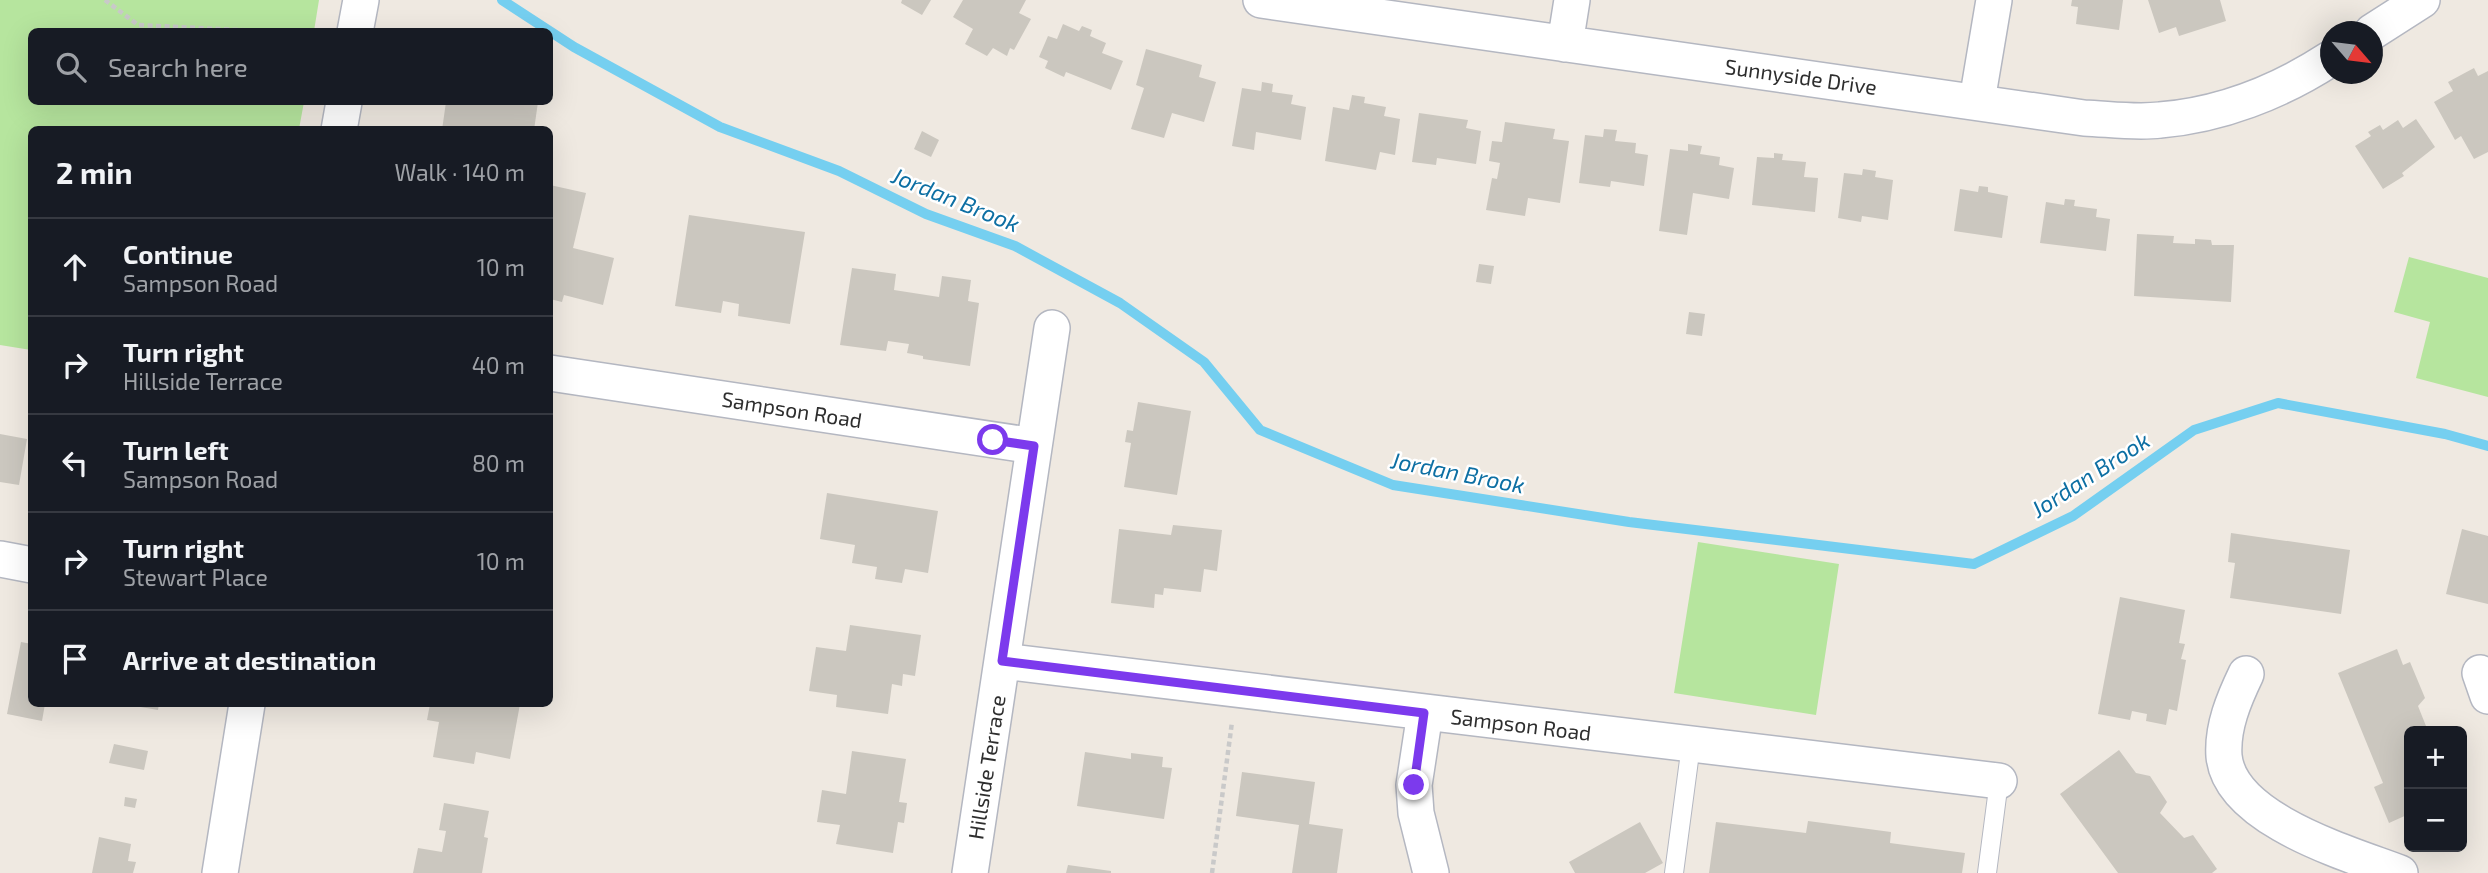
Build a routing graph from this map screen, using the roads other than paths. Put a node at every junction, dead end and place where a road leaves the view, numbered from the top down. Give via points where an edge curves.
1 (361, 0) edge
2 (1261, 0) edge
3 (1572, 0) edge
4 (1993, 0) edge
5 (2422, 0) edge
6 (2383, 25) edge
7 (356, 28) edge
8 (1565, 44) junction
9 (2320, 64) edge
10 (1977, 101) junction
11 (343, 105) edge
12 (340, 126) edge
13 (1052, 328) dead end
14 (553, 373) edge
15 (1034, 446) junction
16 (0, 559) edge
17 (28, 564) edge
18 (1002, 661) junction
19 (2246, 674) dead end
20 (247, 707) edge
21 (1424, 713) junction
22 (1691, 745) junction
23 (1999, 781) joint
24 (220, 873) edge
25 (970, 873) edge
26 (1431, 873) edge
27 (1674, 873) edge
28 (1987, 873) edge
29 (2400, 873) edge

1 - 7 street
2 - 8 street, Sunnyside Drive
3 - 8 street
4 - 10 street
5 - 6 street
8 - 10 street, Sunnyside Drive
9 - 10 street, Sunnyside Drive via 2256,97 2212,112 2158,121 2084,118
11 - 12 street
13 - 15 street, Hillside Terrace
14 - 15 street, Sampson Road
15 - 18 street, Hillside Terrace
16 - 17 street
18 - 21 street, Sampson Road
18 - 25 street, Hillside Terrace
19 - 29 street via 2226,729 2224,758 2234,783 2253,804 2315,841
20 - 24 street
21 - 22 street, Sampson Road
21 - 26 street via 1414,785
22 - 23 street, Sampson Road
22 - 27 lane
23 - 28 lane

